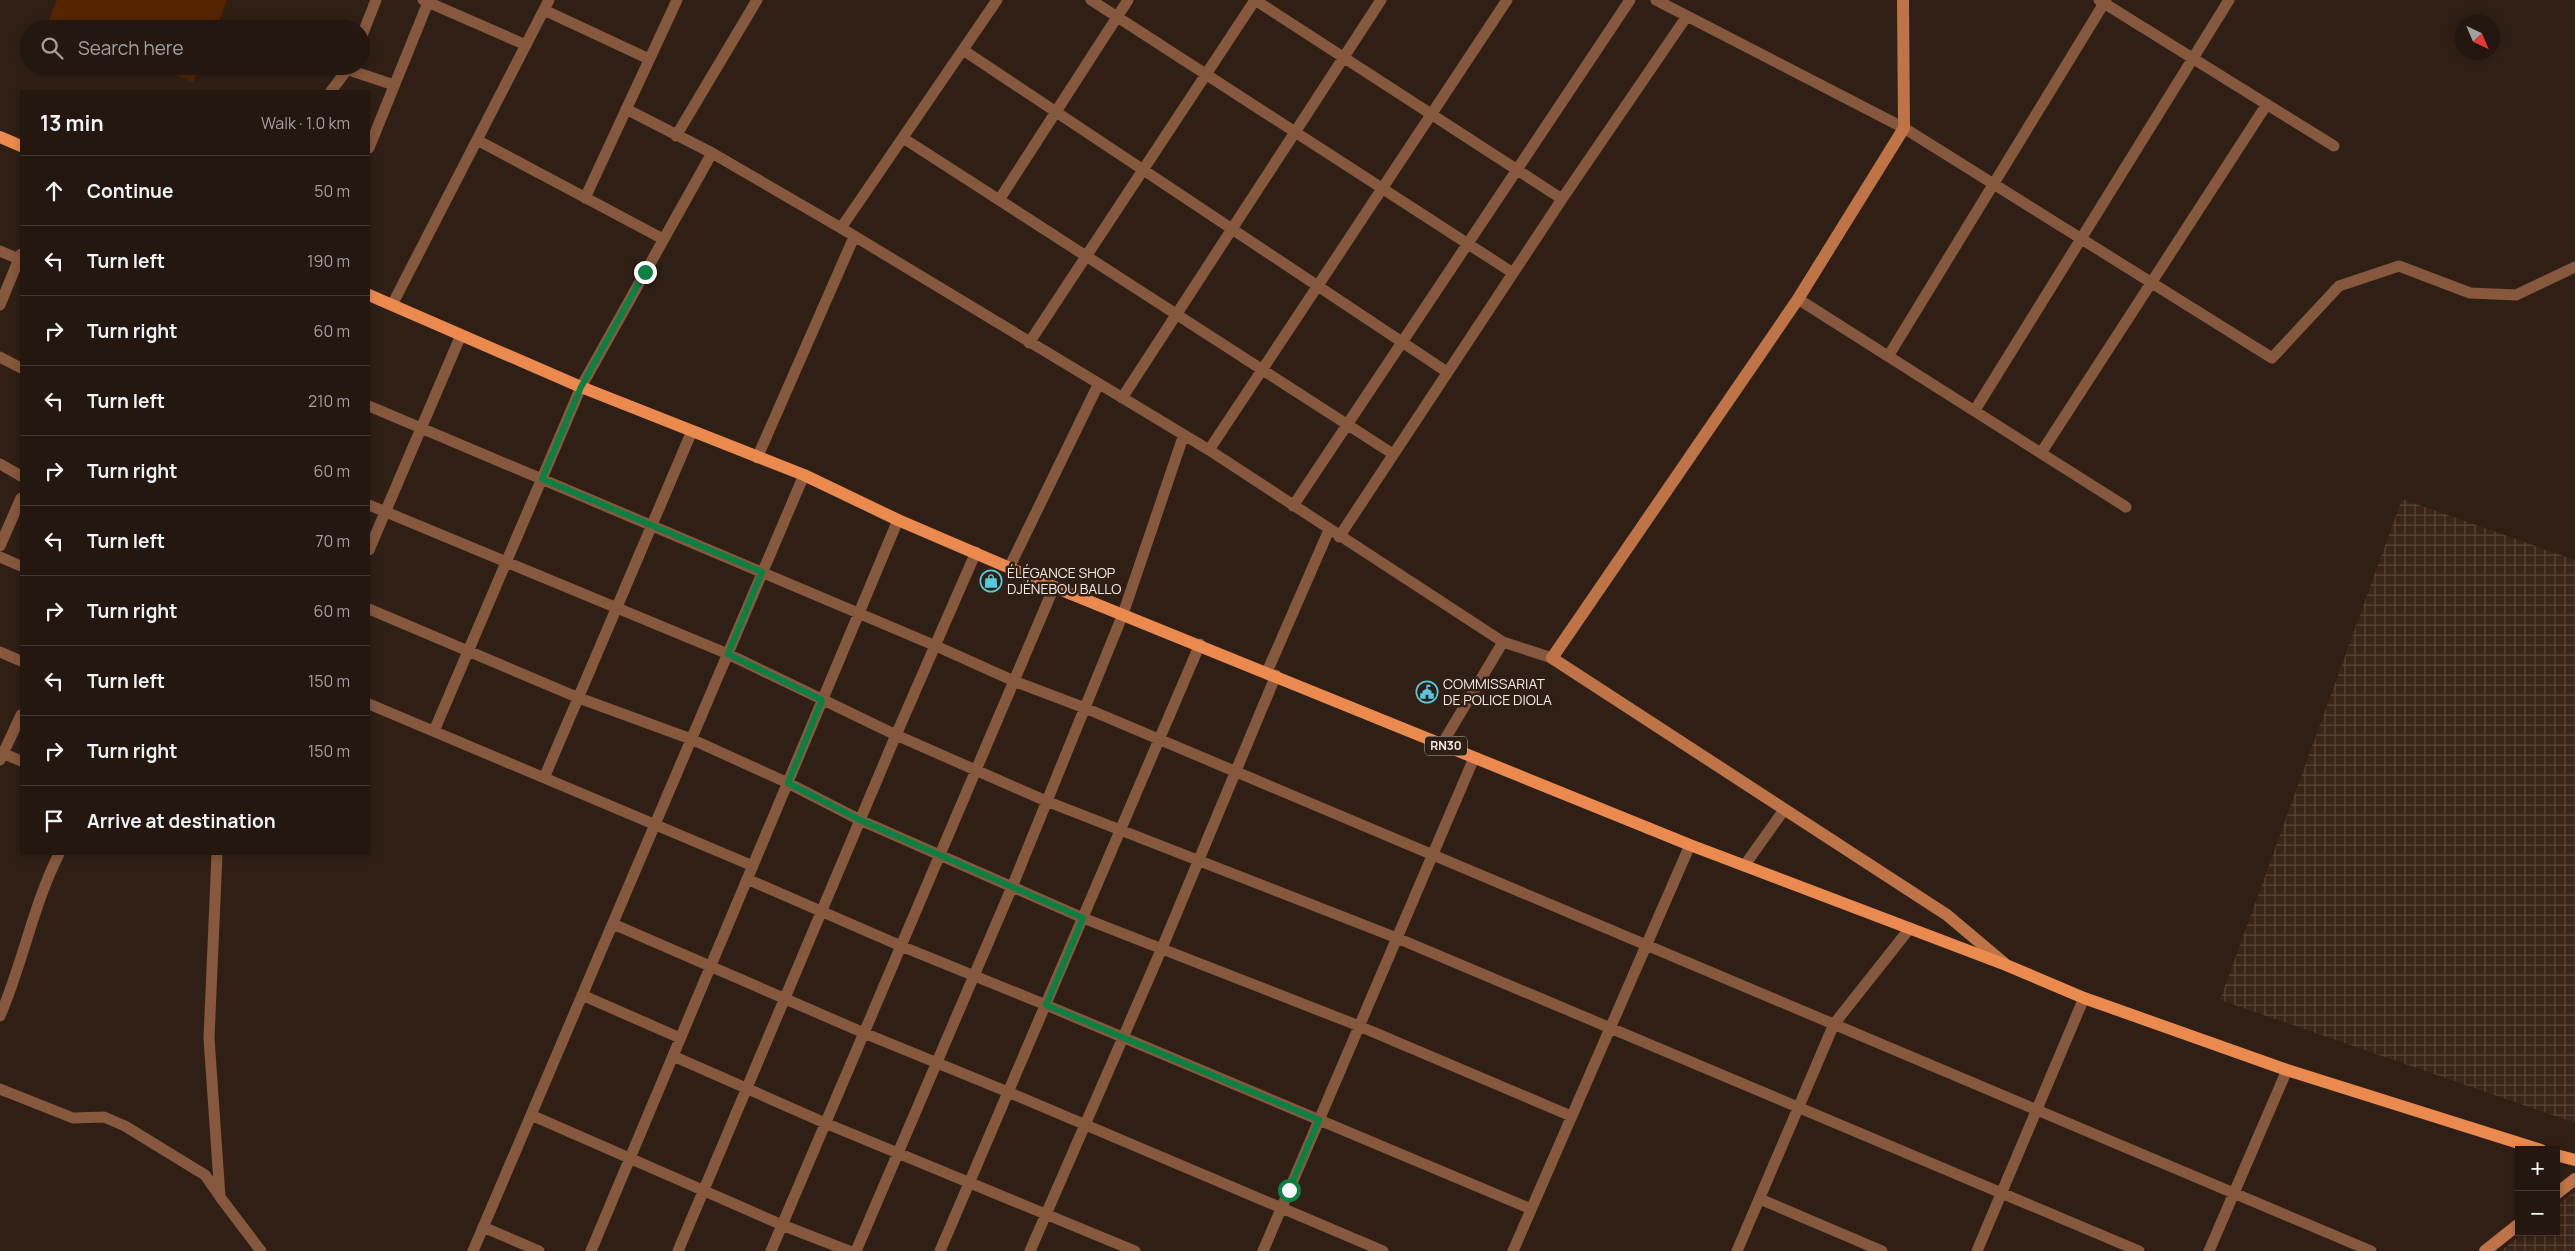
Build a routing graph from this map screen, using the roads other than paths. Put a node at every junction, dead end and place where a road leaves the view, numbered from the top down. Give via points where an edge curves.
1 (376, 0) edge
2 (676, 0) edge
3 (757, 0) edge
4 (997, 0) edge
5 (1092, 0) edge
6 (1128, 0) edge
7 (1255, 0) edge
8 (1381, 0) edge
9 (1508, 0) edge
10 (1630, 0) edge
11 (1656, 0) edge
12 (1903, 0) edge
13 (2229, 0) edge
14 (427, 1) edge
15 (2103, 1) edge
16 (546, 5) edge
17 (1687, 16) junction
18 (1117, 17) junction
19 (368, 20) edge
20 (526, 45) junction
21 (963, 50) junction
22 (1343, 57) junction
23 (2193, 58) junction
24 (649, 59) junction
25 (1206, 74) junction
26 (344, 75) edge
27 (369, 75) edge
28 (394, 84) junction
29 (332, 90) edge
30 (2267, 104) junction
31 (626, 109) junction
32 (1056, 111) junction
33 (1432, 114) junction
34 (1904, 128) junction
35 (1295, 131) junction
36 (676, 136) junction
37 (0, 138) edge
38 (903, 138) junction
39 (477, 140) junction
40 (370, 145) edge
41 (20, 146) edge
42 (2334, 146) dead end
43 (712, 153) junction
44 (1144, 169) junction
45 (1517, 170) junction
46 (1993, 184) junction
47 (1383, 188) junction
48 (585, 198) junction
49 (999, 200) junction
50 (1562, 200) junction
51 (842, 228) junction
52 (1232, 228) junction
53 (854, 237) junction
54 (664, 239) junction
55 (2080, 240) junction
56 (1469, 243) junction
57 (0, 251) edge
58 (1087, 256) junction
59 (20, 258) edge
60 (20, 260) edge
61 (2575, 267) edge
62 (1513, 273) junction
63 (2149, 283) junction
64 (1319, 285) junction
65 (370, 295) edge
66 (1798, 299) junction
67 (0, 305) edge
68 (392, 305) junction
69 (1177, 314) junction
70 (460, 335) junction
71 (1403, 341) junction
72 (1029, 343) junction
73 (1889, 355) junction
74 (0, 358) edge
75 (20, 368) edge
76 (1263, 369) junction
77 (1448, 372) junction
78 (1098, 385) junction
79 (581, 387) junction
80 (1122, 398) junction
81 (370, 406) edge
82 (1975, 410) junction
83 (1348, 423) junction
84 (420, 428) junction
85 (692, 431) junction
86 (1183, 437) junction
87 (1209, 450) junction
88 (2041, 453) junction
89 (1393, 454) junction
90 (757, 458) junction
91 (0, 464) edge
92 (20, 475) edge
93 (804, 475) junction
94 (542, 479) junction
95 (20, 500) edge
96 (370, 505) edge
97 (1293, 506) junction
98 (2126, 507) dead end
99 (385, 511) junction
100 (898, 520) junction
101 (652, 527) junction
102 (1334, 533) junction
103 (0, 546) edge
104 (370, 548) edge
105 (976, 552) junction
106 (0, 557) edge
107 (506, 562) junction
108 (20, 566) edge
109 (1010, 566) junction
110 (762, 572) junction
111 (1054, 587) junction
112 (370, 609) edge
113 (616, 610) junction
114 (859, 613) junction
115 (1123, 614) junction
116 (1503, 642) junction
117 (1200, 644) junction
118 (936, 646) junction
119 (468, 651) junction
120 (0, 652) edge
121 (728, 654) junction
122 (1552, 658) junction
123 (20, 661) edge
124 (1271, 674) junction
125 (1014, 681) junction
126 (579, 698) junction
127 (822, 700) junction
128 (370, 704) edge
129 (1085, 708) junction
130 (20, 717) edge
131 (434, 731) junction
132 (896, 735) junction
133 (691, 739) junction
134 (1159, 740) junction
135 (1442, 744) junction
136 (1, 755) edge
137 (1474, 758) junction
138 (20, 761) edge
139 (976, 770) junction
140 (1235, 772) junction
141 (544, 778) junction
142 (788, 783) junction
143 (1046, 801) junction
144 (1784, 810) junction
145 (860, 820) junction
146 (656, 823) junction
147 (1121, 829) junction
148 (1690, 845) junction
149 (58, 855) edge
150 (217, 855) edge
151 (939, 855) junction
152 (1432, 855) junction
153 (1198, 861) junction
154 (753, 866) junction
155 (1744, 866) junction
156 (747, 879) junction
157 (1012, 887) junction
158 (823, 911) junction
159 (1083, 918) junction
160 (613, 924) junction
161 (1910, 928) junction
162 (1397, 938) junction
163 (1646, 945) junction
164 (901, 946) junction
165 (1162, 948) junction
166 (2006, 965) junction
167 (711, 966) junction
168 (974, 975) junction
169 (582, 995) junction
170 (786, 998) junction
171 (2084, 998) junction
172 (1046, 1005) junction
173 (0, 1016) edge
174 (1834, 1024) junction
175 (1359, 1026) junction
176 (1610, 1028) junction
177 (864, 1033) junction
178 (1122, 1037) junction
179 (680, 1038) junction
180 (673, 1056) junction
181 (936, 1063) junction
182 (2287, 1070) junction
183 (748, 1087) junction
184 (0, 1089) edge
185 (1008, 1092) junction
186 (1799, 1108) junction
187 (2037, 1110) junction
188 (531, 1114) junction
189 (1571, 1116) junction
190 (1319, 1120) junction
191 (825, 1123) junction
192 (1084, 1124) junction
193 (2528, 1146) edge
194 (898, 1154) junction
195 (2560, 1156) edge
196 (630, 1158) junction
197 (2575, 1160) edge
198 (2575, 1179) edge
199 (970, 1181) junction
200 (704, 1189) junction
201 (2560, 1191) edge
202 (2002, 1193) junction
203 (2234, 1193) junction
204 (220, 1197) junction
205 (1760, 1199) junction
206 (1282, 1208) junction
207 (1531, 1209) junction
208 (1046, 1213) junction
209 (782, 1225) junction
210 (483, 1226) junction
211 (2515, 1227) edge
212 (262, 1251) edge
213 (473, 1251) edge
214 (539, 1251) edge
215 (591, 1251) edge
216 (678, 1251) edge
217 (770, 1251) edge
218 (849, 1251) edge
219 (856, 1251) edge
220 (940, 1251) edge
221 (1030, 1251) edge
222 (1136, 1251) edge
223 (1263, 1251) edge
224 (1383, 1251) edge
225 (1513, 1251) edge
226 (1738, 1251) edge
227 (1882, 1251) edge
228 (1977, 1251) edge
229 (2139, 1251) edge
230 (2209, 1251) edge
231 (2371, 1251) edge
232 (2485, 1251) edge

1 - 19 street
2 - 24 street
3 - 36 street
4 - 21 street
5 - 18 street
6 - 18 street
7 - 22 street
7 - 25 street
8 - 22 street
9 - 33 street
10 - 45 street
11 - 17 street
12 - 34 street
13 - 23 street
14 - 20 street
14 - 28 street
15 - 23 street
15 - 46 street
16 - 20 street
16 - 24 street
17 - 34 street
17 - 50 street
18 - 25 street
18 - 32 street
20 - 39 street
21 - 32 street
21 - 38 street
22 - 33 street
22 - 35 street
23 - 30 street
23 - 55 street
24 - 31 street
25 - 35 street
25 - 44 street
26 - 29 street
27 - 28 street
28 - 40 street
30 - 42 street
30 - 63 street
31 - 36 street
31 - 48 street
32 - 44 street
32 - 49 street
33 - 45 street
33 - 47 street
34 - 46 street
34 - 66 street
35 - 47 street
35 - 52 street
36 - 43 street
37 - 41 main road
38 - 49 street
38 - 51 street
39 - 48 street
39 - 68 street
43 - 51 street
43 - 54 street
44 - 52 street
44 - 58 street
45 - 50 street
45 - 56 street
46 - 55 street
46 - 73 street
47 - 56 street
47 - 64 street
48 - 54 street
49 - 58 street
50 - 62 street
51 - 53 street
52 - 64 street
52 - 69 street
53 - 72 street
53 - 90 street
54 - 79 street
55 - 63 street
55 - 82 street
56 - 62 street
56 - 71 street
57 - 59 street
58 - 69 street
58 - 72 street
60 - 67 street
61 - 63 street via 2516,295 2470,293 2399,266 2339,286 2272,358
62 - 77 street
63 - 88 street
64 - 71 street
64 - 76 street
65 - 68 main road, RN30
66 - 73 street
66 - 122 street
68 - 70 main road, RN30
69 - 76 street
69 - 80 street
70 - 79 main road, RN30
70 - 84 street
71 - 77 street
71 - 83 street
72 - 78 street
73 - 82 street
74 - 75 street
76 - 83 street
76 - 87 street
77 - 89 street
78 - 80 street
78 - 109 street
79 - 85 main road, RN30
79 - 94 street
80 - 86 street
81 - 84 street
82 - 88 street
83 - 89 street
83 - 97 street
84 - 94 street
84 - 99 street
85 - 90 main road, RN30
85 - 101 street
86 - 87 street
86 - 115 street
87 - 97 street
88 - 98 street
89 - 102 street
90 - 93 main road, RN30
91 - 92 street
93 - 100 main road, RN30
93 - 110 street
94 - 101 street
94 - 107 street
95 - 103 street
96 - 99 street
97 - 102 street
99 - 104 street
99 - 107 street
100 - 105 main road, RN30
100 - 114 street
101 - 110 street
101 - 113 street
102 - 116 street
102 - 124 street
105 - 109 main road, RN30
105 - 118 street
106 - 108 street
107 - 113 street
107 - 119 street
109 - 111 main road, RN30
110 - 114 street
110 - 121 street
111 - 115 main road, RN30
111 - 125 street
112 - 119 street
113 - 121 street
113 - 126 street
114 - 118 street
114 - 127 street
115 - 117 main road, RN30
115 - 129 street
116 - 122 street
116 - 135 street
117 - 124 main road, RN30
117 - 134 street
118 - 125 street
118 - 132 street
119 - 126 street
119 - 131 street
120 - 123 street
121 - 127 street
121 - 133 street
122 - 144 street
124 - 135 main road, RN30
124 - 140 street
125 - 129 street
125 - 139 street
126 - 133 street
126 - 141 street
127 - 132 street
127 - 142 street
128 - 131 street
129 - 134 street
129 - 143 street
130 - 136 street
131 - 141 street
132 - 139 street
132 - 145 street
133 - 142 street
133 - 146 street
134 - 140 street
134 - 147 street
135 - 137 main road, RN30
136 - 138 street
137 - 148 main road, RN30
137 - 152 street
139 - 143 street
139 - 151 street
140 - 152 street
140 - 153 street
141 - 146 street
142 - 145 street
142 - 154 street
143 - 147 street
143 - 157 street
144 - 155 street
144 - 166 street via 1947,915
145 - 151 street
145 - 158 street
146 - 154 street
146 - 160 street
147 - 153 street
147 - 159 street
148 - 155 main road, RN30
148 - 163 street
149 - 173 street
150 - 204 street via 209,1038
151 - 157 street
151 - 164 street
152 - 162 street
152 - 163 street
153 - 162 street
153 - 165 street
154 - 156 street
155 - 161 main road, RN30
156 - 158 street
156 - 167 street
157 - 159 street
157 - 168 street
158 - 164 street
158 - 170 street
159 - 165 street
159 - 172 street
160 - 167 street
160 - 169 street
161 - 166 main road, RN30
161 - 174 street
162 - 175 street
162 - 176 street
163 - 174 street
163 - 176 street
164 - 168 street
164 - 177 street
165 - 175 street
165 - 178 street
166 - 171 main road, RN30
167 - 170 street
167 - 179 street
168 - 172 street
168 - 181 street
169 - 179 street
169 - 188 street
170 - 177 street
170 - 183 street
171 - 182 main road, RN30
171 - 187 street
172 - 178 street
172 - 185 street
174 - 186 street
174 - 187 street
175 - 189 street
175 - 190 street
176 - 186 street
176 - 189 street
177 - 181 street
177 - 191 street
178 - 190 street
178 - 192 street
179 - 180 street
180 - 183 street
180 - 196 street
181 - 185 street
181 - 194 street
182 - 193 main road, RN30
182 - 203 street
183 - 191 street
183 - 200 street
184 - 204 street via 73,1118 104,1117 125,1126 205,1175
185 - 192 street
185 - 199 street
186 - 202 street
186 - 205 street
187 - 202 street
187 - 203 street
188 - 196 street
188 - 210 street
189 - 207 street
190 - 206 street
190 - 207 street
191 - 194 street
191 - 209 street
192 - 206 street
192 - 208 street
194 - 199 street
194 - 219 street
195 - 197 main road
196 - 200 street
196 - 215 street
198 - 201 street
199 - 208 street
199 - 220 street
200 - 209 street
200 - 216 street
202 - 228 street
202 - 229 street
203 - 230 street
203 - 231 street
204 - 212 street
205 - 226 street
205 - 227 street
206 - 223 street
206 - 224 street
207 - 225 street
208 - 221 street
208 - 222 street
209 - 217 street
209 - 218 street
210 - 213 street
210 - 214 street
211 - 232 street

